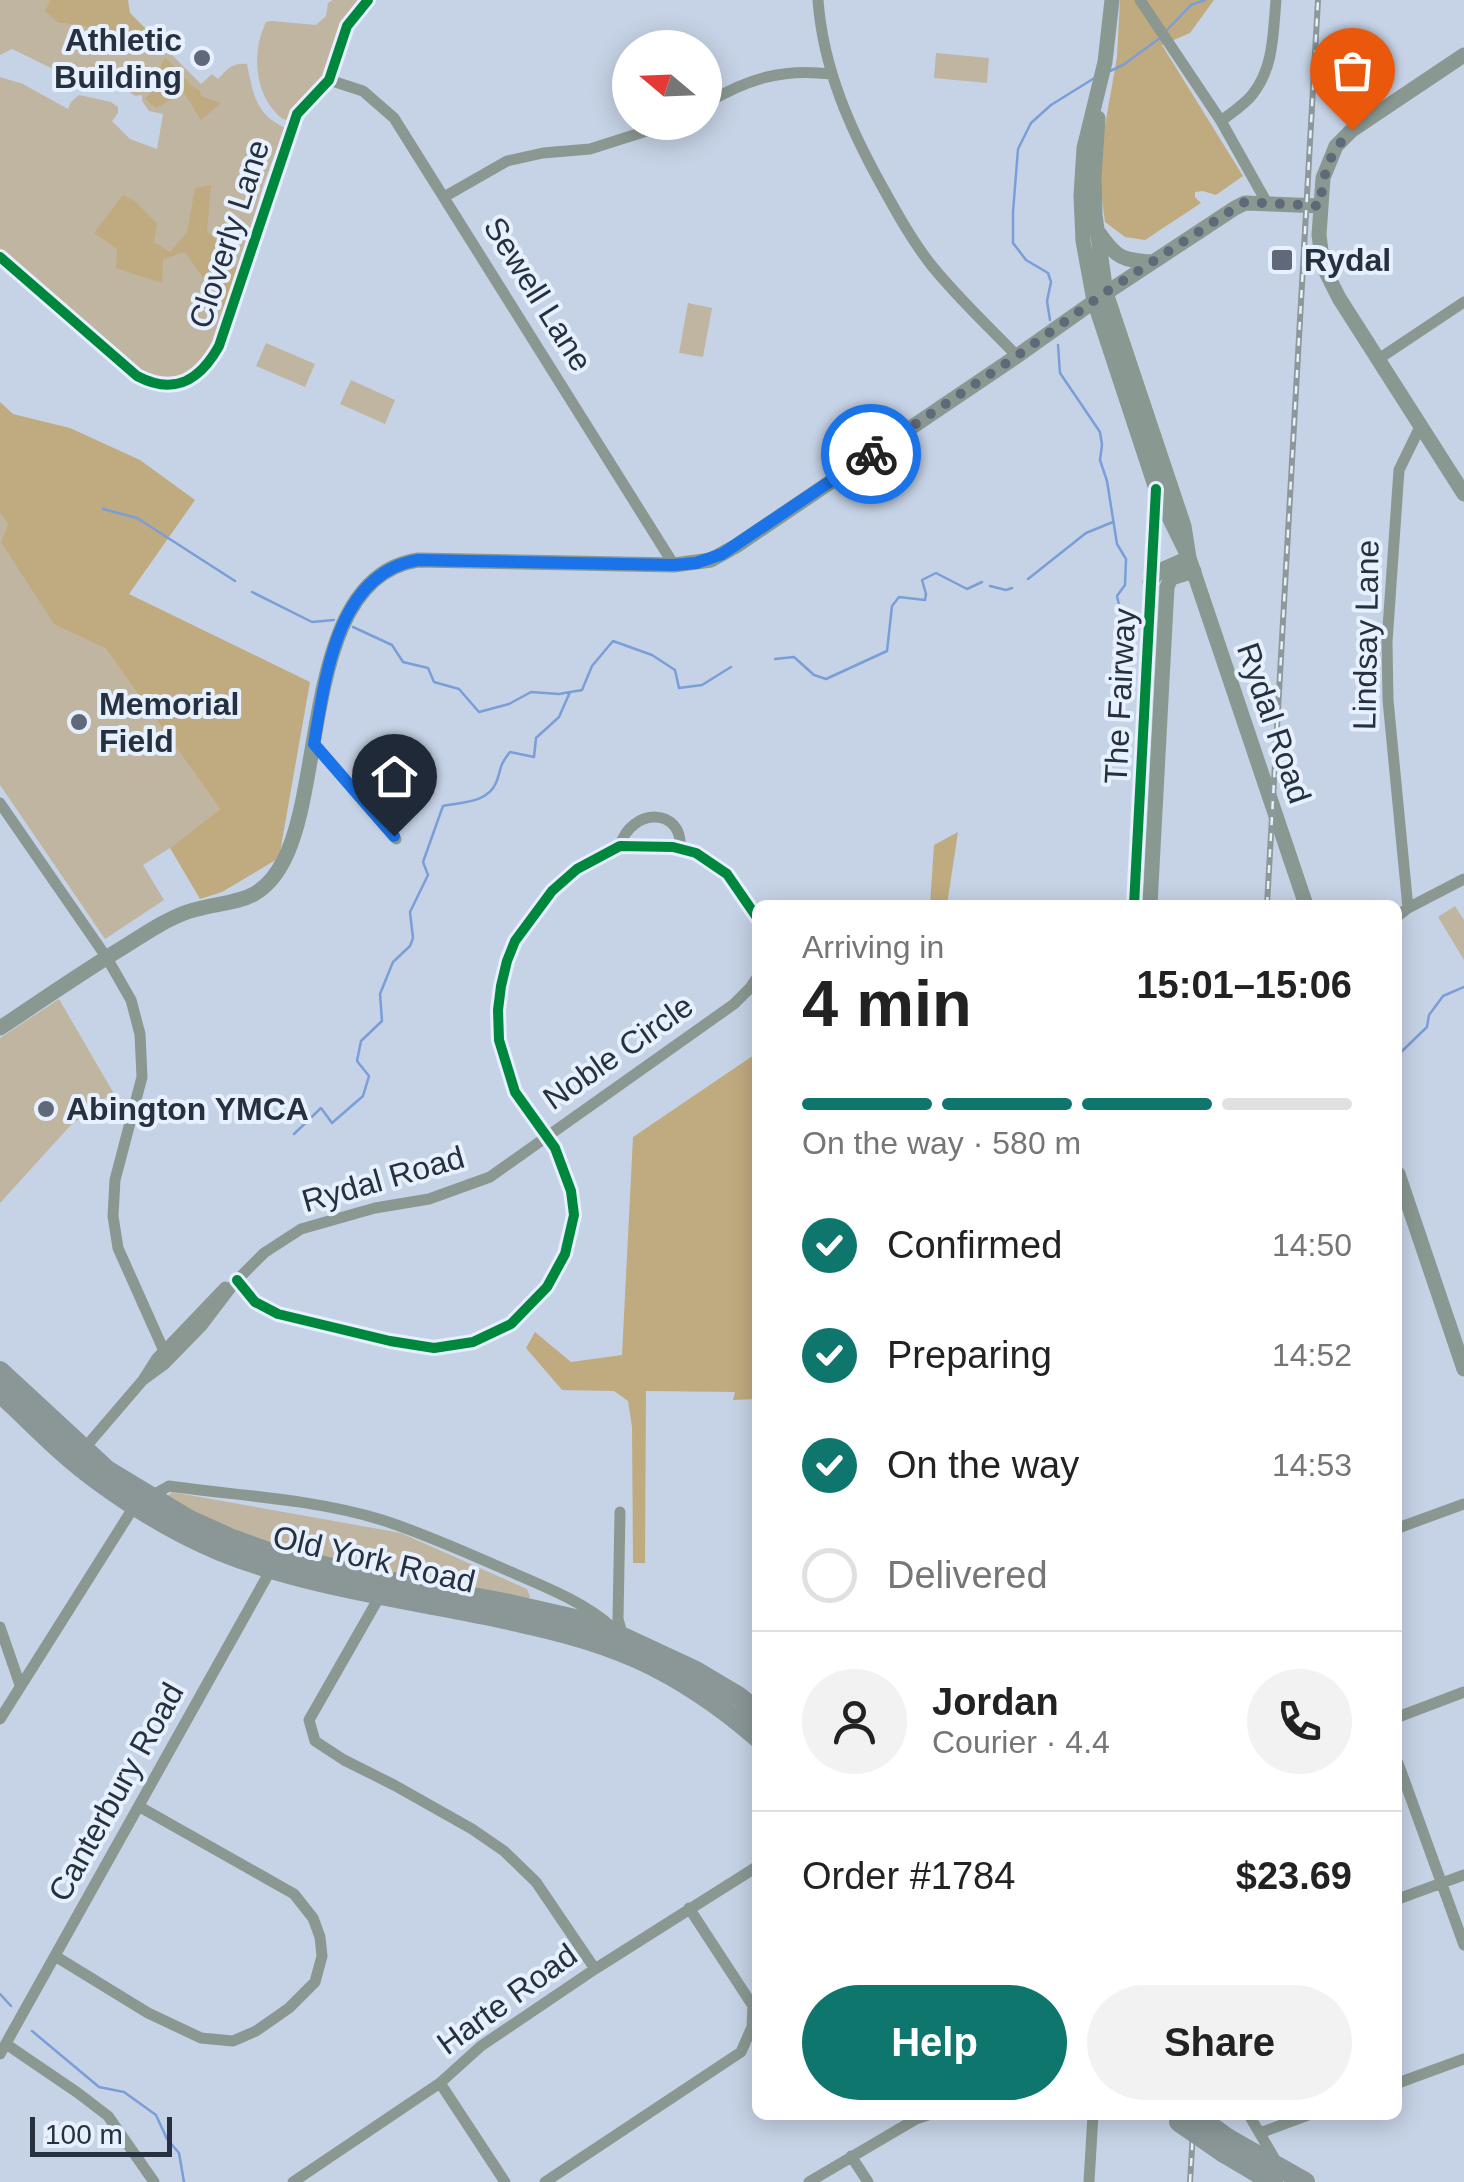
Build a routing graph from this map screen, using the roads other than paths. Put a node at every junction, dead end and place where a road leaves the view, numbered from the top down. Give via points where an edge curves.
1 (368, 0) edge
2 (818, 0) edge
3 (1112, 0) edge
4 (1140, 0) edge
5 (1276, 0) edge
6 (1464, 54) edge
7 (831, 74) junction
8 (329, 80) junction
9 (1100, 84) junction
10 (722, 94) edge
11 (1221, 122) junction
12 (618, 140) edge
13 (444, 196) junction
14 (1268, 202) junction
15 (1320, 206) junction
16 (1097, 230) junction
17 (0, 257) edge
18 (1152, 262) junction
19 (1100, 297) junction
20 (1464, 302) edge
21 (1017, 356) junction
22 (1377, 360) junction
23 (1420, 427) junction
24 (1156, 489) junction
25 (1464, 494) edge
26 (1192, 564) junction
27 (674, 565) junction
28 (1150, 582) junction
29 (1153, 692) junction
30 (314, 744) junction
31 (0, 803) edge
32 (396, 839) dead end
33 (620, 846) junction
34 (680, 849) junction
35 (1464, 879) edge
36 (1134, 900) edge
37 (1150, 900) edge
38 (1304, 900) edge
39 (1401, 900) edge
40 (752, 909) edge
41 (1402, 912) edge
42 (107, 958) junction
43 (752, 985) edge
44 (0, 1028) edge
45 (548, 1135) junction
46 (1402, 1186) edge
47 (238, 1280) junction
48 (189, 1332) junction
49 (164, 1351) junction
50 (1464, 1369) edge
51 (0, 1372) edge
52 (144, 1380) junction
53 (0, 1392) edge
54 (79, 1455) junction
55 (142, 1501) junction
56 (1464, 1504) edge
57 (620, 1512) dead end
58 (1402, 1527) edge
59 (274, 1562) junction
60 (384, 1588) junction
61 (0, 1627) edge
62 (623, 1637) junction
63 (20, 1685) junction
64 (1464, 1692) edge
65 (752, 1707) edge
66 (1402, 1715) edge
67 (0, 1718) edge
68 (752, 1733) edge
69 (1402, 1774) edge
70 (140, 1807) junction
71 (752, 1870) edge
72 (1464, 1875) edge
73 (1441, 1883) junction
74 (1402, 1897) edge
75 (689, 1908) junction
76 (1464, 1945) edge
77 (55, 1956) junction
78 (595, 1968) junction
79 (752, 2004) edge
80 (752, 2028) edge
81 (3, 2049) edge
82 (1464, 2058) edge
83 (1402, 2081) edge
84 (440, 2083) junction
85 (914, 2120) edge
86 (1093, 2120) edge
87 (1179, 2120) edge
88 (1201, 2120) edge
89 (1252, 2120) edge
90 (1295, 2120) edge
91 (1260, 2133) junction
92 (1225, 2146) junction
93 (851, 2156) junction
94 (1276, 2177) edge
95 (154, 2182) edge
96 (293, 2182) edge
97 (505, 2182) edge
98 (545, 2182) edge
99 (809, 2182) edge
100 (868, 2182) edge
101 (1089, 2182) edge
102 (1305, 2182) edge

1 - 8 street, Cloverly Lane via 347,26
2 - 7 street
3 - 9 main road
4 - 11 street
5 - 11 street via 1267,72 1250,98
6 - 15 main road via 1336,146
7 - 10 street via 770,74
7 - 21 street via 865,156 907,231
8 - 13 street, Sewell Lane via 364,91 394,118
8 - 17 street, Cloverly Lane via 297,114 220,346 192,379 169,386 137,376
9 - 16 main road
9 - 19 main road via 1080,196 1083,241
11 - 14 street
12 - 13 street via 507,161
13 - 27 street, Sewell Lane
14 - 15 main road
14 - 18 main road via 1245,202
15 - 22 main road via 1323,266
16 - 18 main road via 1118,257
16 - 19 main road
18 - 19 main road
19 - 21 main road
19 - 24 main road, The Fairway
19 - 26 main road, Rydal Road
20 - 22 street
21 - 27 main road via 722,554
22 - 23 main road
23 - 25 main road
23 - 39 street, Lindsay Lane via 1399,470 1387,642
24 - 26 main road, Rydal Road
24 - 28 main road, The Fairway
26 - 28 main road via 1168,565
26 - 29 main road, The Fairway via 1167,587
26 - 38 main road, Rydal Road
27 - 30 main road via 432,560 391,568 352,608 334,646
28 - 29 main road, The Fairway
29 - 36 main road, The Fairway
29 - 37 main road, The Fairway
30 - 32 street
30 - 42 main road via 290,848 273,878 250,897 166,921
31 - 42 street
33 - 34 street, Noble Circle
33 - 34 street, Noble Circle via 633,822 649,817 676,826
33 - 45 street, Noble Circle via 552,891 507,961 500,1040 515,1092
34 - 40 street, Noble Circle via 727,874
35 - 41 street
42 - 44 main road
42 - 49 street via 131,1000 142,1077 115,1180 114,1230
43 - 45 street, Noble Circle
45 - 47 street, Rydal Road via 490,1178 301,1230
45 - 47 street via 572,1191 565,1254 547,1287 511,1324 473,1342 434,1348 278,1314 255,1302
46 - 50 main road
47 - 48 street, Rydal Road via 221,1289
48 - 49 street, Rydal Road
48 - 52 street, Rydal Road
49 - 52 street, Rydal Road
51 - 54 highway, Old York Road
52 - 54 street, Rydal Road
53 - 54 highway, Old York Road
54 - 55 highway, Old York Road via 94,1478
55 - 59 highway, Old York Road via 178,1531 220,1551
55 - 62 street via 169,1486 381,1520 561,1595
55 - 63 street
56 - 58 street
57 - 62 street
59 - 60 highway, Old York Road
59 - 70 street, Canterbury Road
60 - 62 highway, Old York Road via 504,1603
60 - 68 highway, Old York Road via 635,1657 712,1700
60 - 78 street via 309,1720 315,1741 504,1851 536,1882
61 - 63 street
62 - 65 highway, Old York Road via 696,1671
63 - 67 street
64 - 66 street
69 - 73 street
70 - 77 street, Canterbury Road
70 - 77 street via 294,1894 320,1937 316,1982 256,2031 233,2040 201,2038
71 - 75 street, Harte Road
72 - 73 street
73 - 74 street
73 - 76 street
75 - 78 street, Harte Road
75 - 79 street
77 - 81 street, Canterbury Road
78 - 84 street, Harte Road via 481,2046
80 - 98 street via 741,2052
81 - 95 street via 108,2116
82 - 83 street
84 - 96 street, Harte Road
84 - 97 street
85 - 93 street
86 - 101 street
87 - 92 highway, bridge
88 - 92 highway, bridge
89 - 91 street
90 - 91 street
91 - 94 street via 1274,2156
92 - 94 highway
93 - 99 street
93 - 100 street
94 - 102 highway

